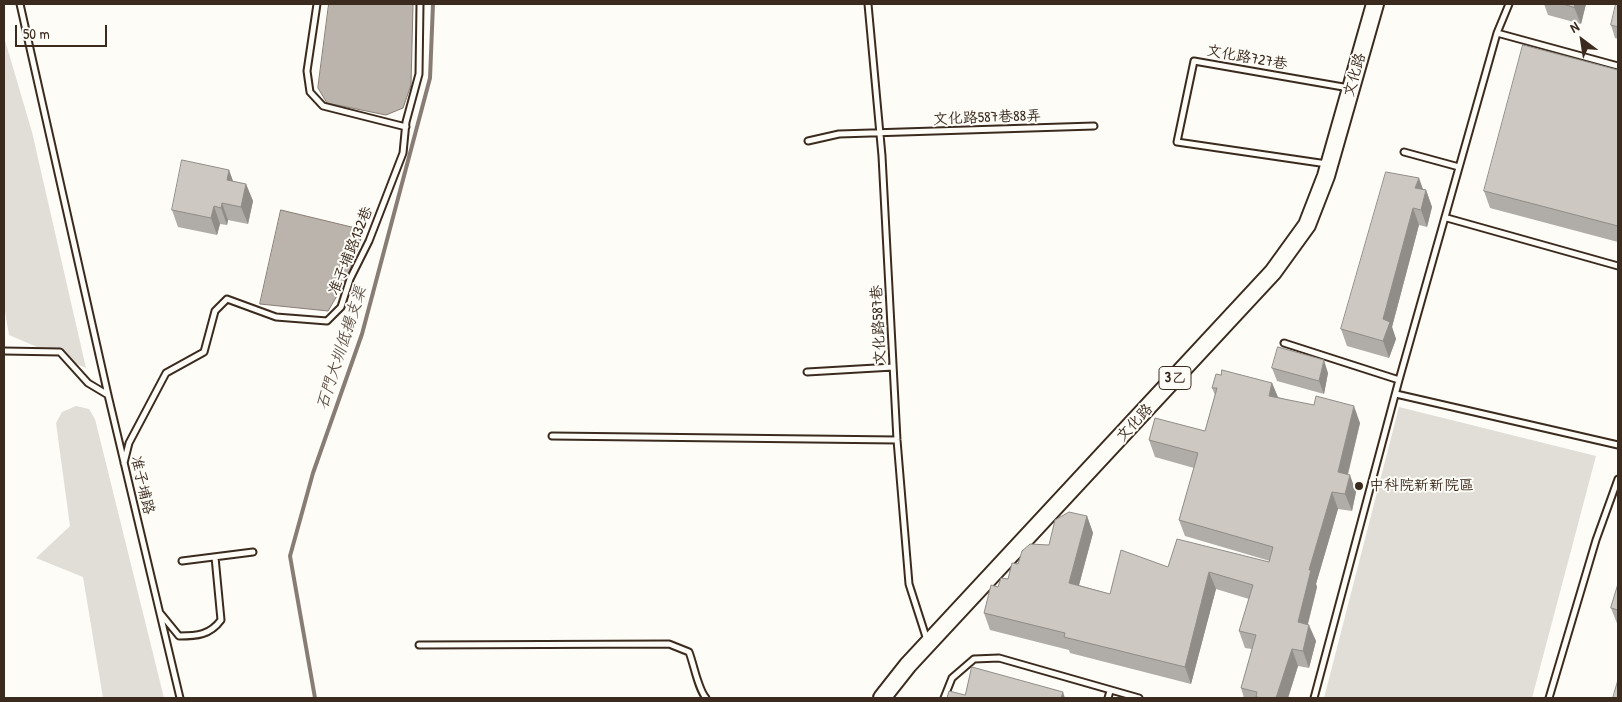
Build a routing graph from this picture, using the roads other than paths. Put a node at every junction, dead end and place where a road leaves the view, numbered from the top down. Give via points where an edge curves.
1 (20, 4) edge
2 (317, 4) edge
3 (420, 4) edge
4 (868, 4) edge
5 (1375, 4) edge
6 (1510, 4) edge
7 (1497, 33) junction
8 (1618, 66) edge
9 (1351, 88) junction
10 (1094, 126) dead end
11 (406, 127) junction
12 (880, 134) junction
13 (808, 141) dead end
14 (1404, 152) dead end
15 (1330, 165) junction
16 (1460, 168) junction
17 (1447, 218) junction
18 (1618, 266) edge
19 (1284, 344) dead end
20 (4, 351) edge
21 (893, 367) junction
22 (807, 372) dead end
23 (1400, 380) junction
24 (1396, 394) junction
25 (108, 395) junction
26 (552, 436) dead end
27 (897, 440) junction
28 (1618, 445) edge
29 (124, 463) junction
30 (1618, 479) edge
31 (253, 552) dead end
32 (215, 557) junction
33 (182, 561) dead end
34 (159, 612) junction
35 (928, 643) junction
36 (418, 644) dead end
37 (1110, 691) junction
38 (180, 698) edge
39 (706, 698) edge
40 (882, 698) edge
41 (944, 698) edge
42 (1108, 698) edge
43 (1139, 698) edge
44 (1314, 698) edge
45 (1549, 698) edge

1 - 25 lane, 准子埔路
2 - 11 lane via 307,71 310,92 324,106
3 - 11 lane, 准子埔路132巷 via 419,74
4 - 12 lane, 文化路587巷
5 - 9 main road, 文化路 / 3乙
6 - 7 lane
7 - 8 lane
7 - 16 lane
9 - 15 main road, 文化路 / 3乙
9 - 15 lane, 文化路727巷 via 1194,62 1177,142
10 - 12 lane, 文化路587巷88弄
11 - 29 lane, 准子埔路132巷 via 404,153 341,307 327,321 276,317 227,299 215,311 204,352 166,373 129,443
12 - 13 lane, 文化路587巷88弄 via 838,134
12 - 21 lane, 文化路587巷
14 - 16 lane
15 - 35 main road, 文化路 / 3乙 via 1307,225 1273,272
16 - 17 lane
17 - 18 lane
17 - 23 lane
19 - 23 lane
20 - 25 lane via 60,352 88,383
21 - 22 lane
21 - 27 lane, 文化路587巷
23 - 24 lane
24 - 28 lane
24 - 44 lane
25 - 29 lane, 准子埔路
26 - 27 lane
27 - 35 lane, 文化路587巷 via 909,584
29 - 34 lane, 准子埔路
30 - 45 lane via 1596,540
31 - 32 lane
32 - 33 lane
32 - 34 lane via 221,620 216,628 200,636 179,636
34 - 38 lane, 准子埔路
35 - 40 main road, 文化路 / 3乙
36 - 39 lane via 669,644 689,652 701,692
37 - 41 lane via 999,658 974,659 952,678
37 - 42 lane
37 - 43 lane

